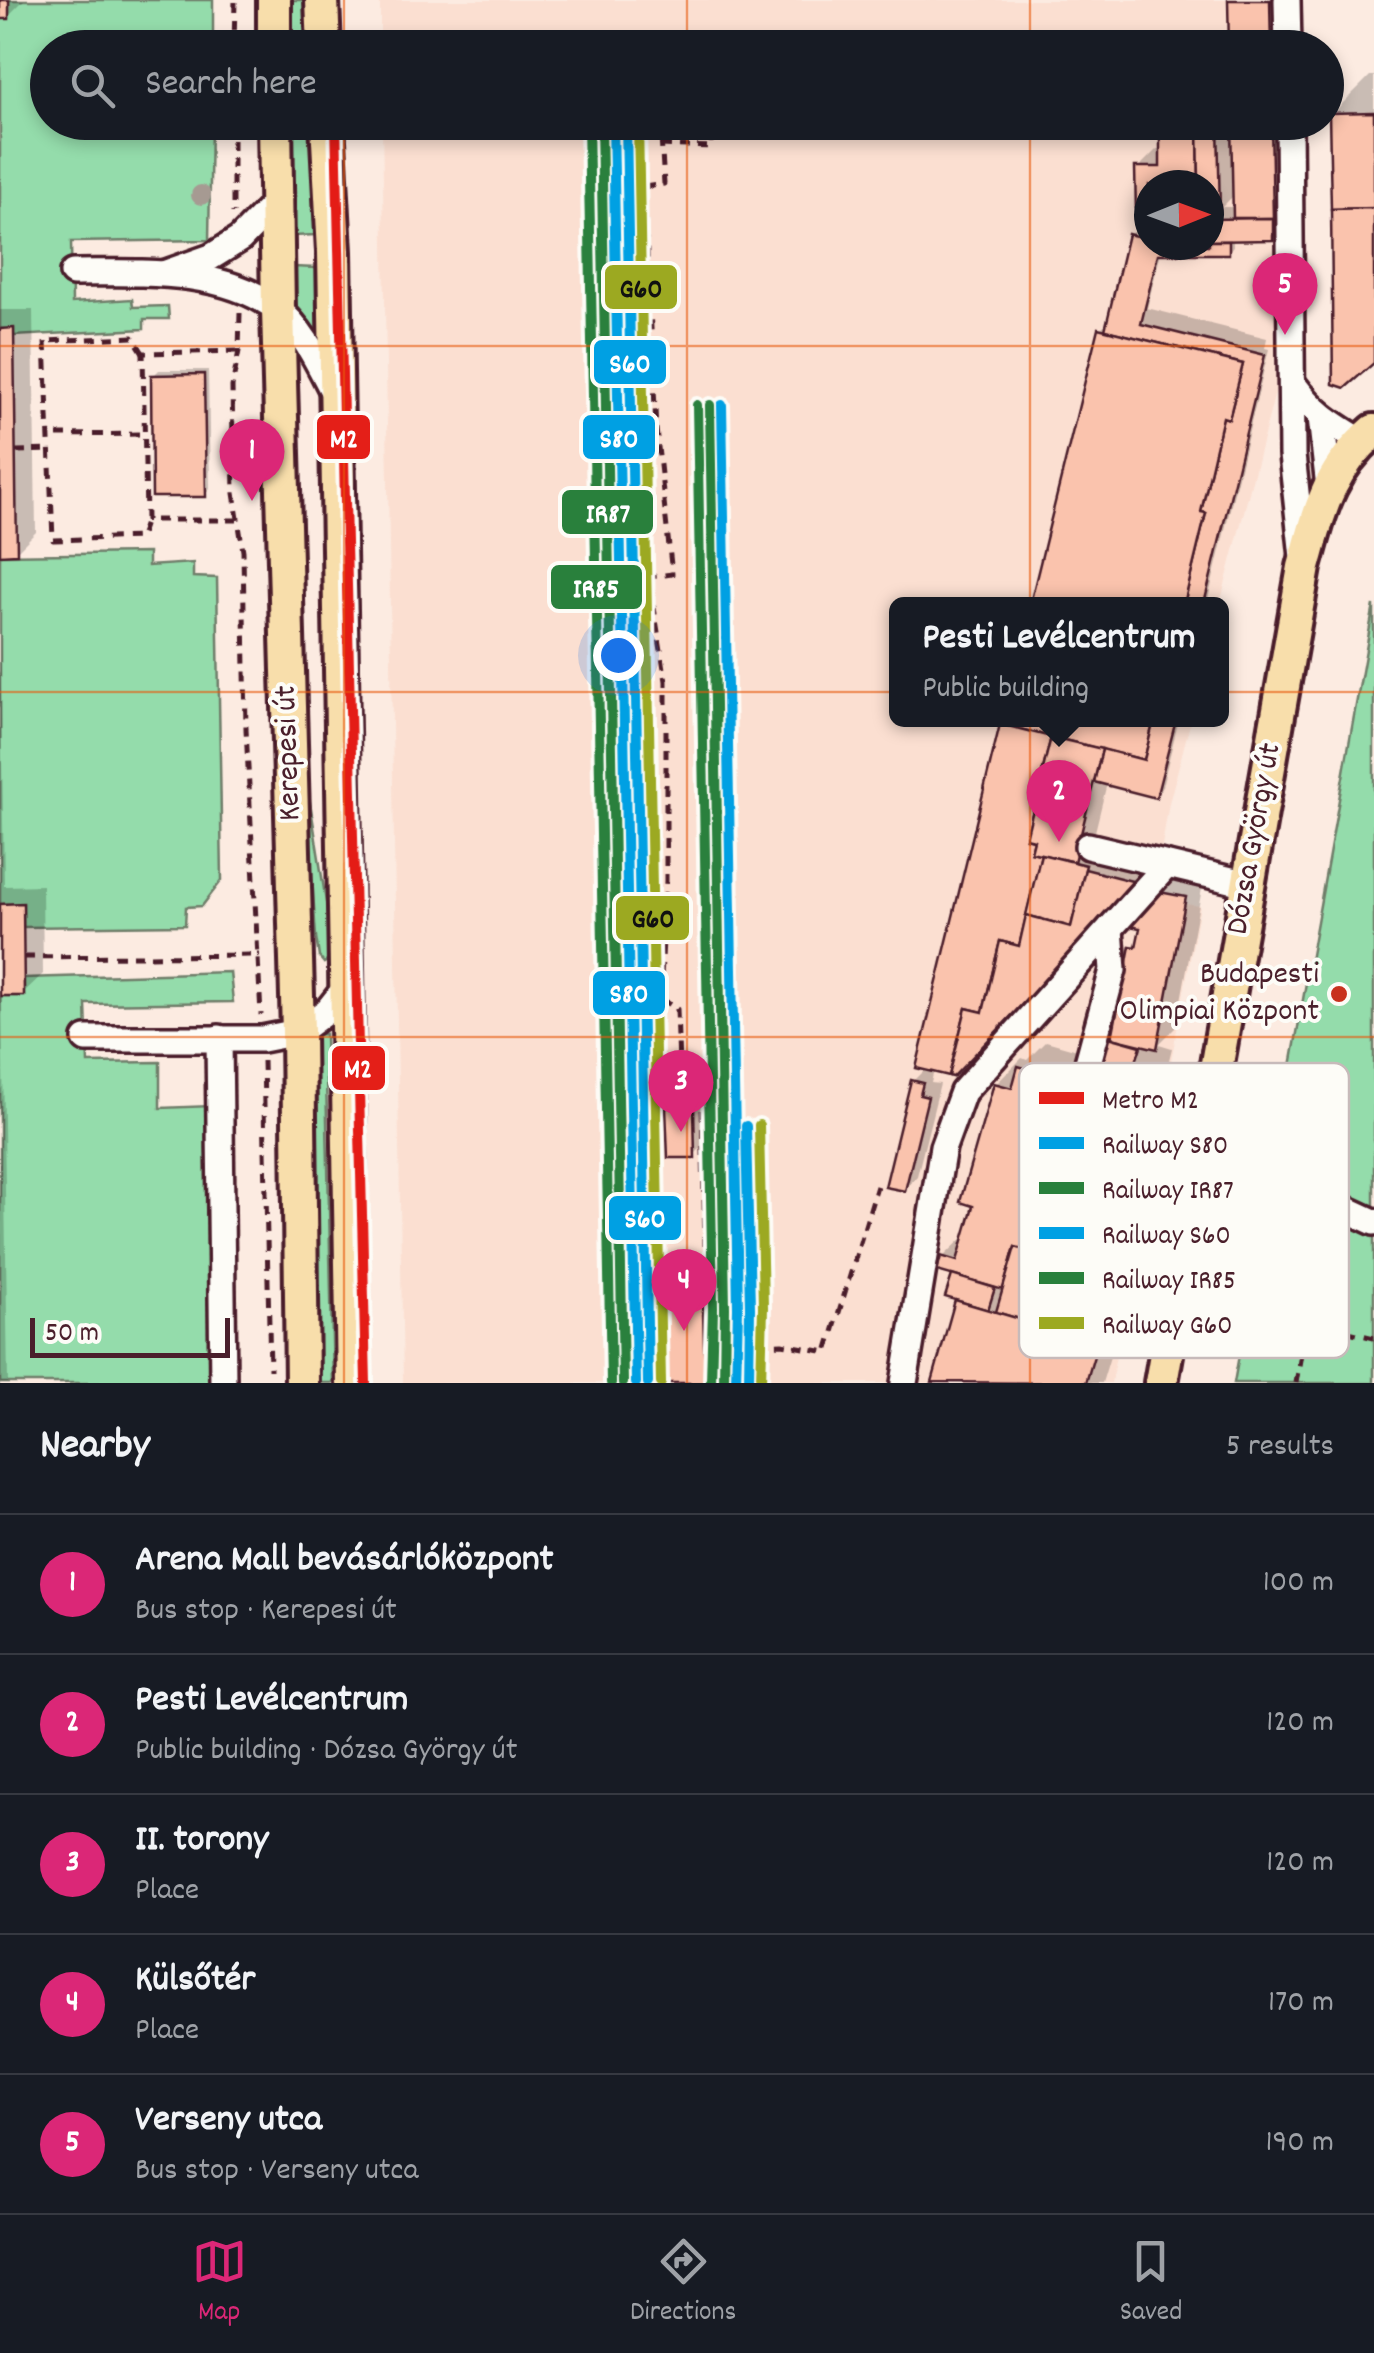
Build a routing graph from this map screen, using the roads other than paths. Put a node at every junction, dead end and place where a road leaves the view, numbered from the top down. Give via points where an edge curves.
1 (274, 0) edge
2 (322, 0) edge
3 (1287, 0) edge
4 (274, 30) edge
5 (323, 30) edge
6 (1288, 30) edge
7 (275, 140) edge
8 (328, 140) edge
9 (1289, 140) edge
10 (276, 203) junction
11 (166, 273) junction
12 (73, 274) dead end
13 (278, 309) junction
14 (1292, 384) junction
15 (336, 397) junction
16 (1320, 416) junction
17 (1368, 436) edge
18 (1329, 487) junction
19 (1304, 567) junction
20 (1088, 846) dead end
21 (1167, 865) junction
22 (1248, 884) junction
23 (1110, 929) junction
24 (346, 986) junction
25 (298, 1032) junction
26 (219, 1038) junction
27 (86, 1039) dead end
28 (1088, 1063) edge
29 (1217, 1063) edge
30 (1349, 1210) edge
31 (1374, 1222) edge
32 (1165, 1358) edge
33 (223, 1383) edge
34 (302, 1383) edge
35 (353, 1383) edge
36 (904, 1383) edge
37 (1161, 1383) edge

1 - 4 main road
2 - 5 main road
3 - 6 street
7 - 10 main road, Kerepesi út
8 - 15 main road, Kerepesi út
9 - 14 street
10 - 11 street via 240,239
10 - 13 main road, Kerepesi út
11 - 12 street
11 - 13 street via 240,288
13 - 15 street via 306,341
13 - 25 main road, Kerepesi út
14 - 16 street
14 - 19 street
15 - 24 main road, Kerepesi út
16 - 17 street
16 - 18 street
17 - 18 main road, Dózsa György út
18 - 19 main road, Dózsa György út
19 - 22 main road, Dózsa György út
20 - 21 street
21 - 22 street
21 - 23 street
22 - 29 main road, Dózsa György út
23 - 28 street via 1113,970
23 - 36 street via 963,1092 943,1148
24 - 25 street
24 - 35 main road, Kerepesi út
25 - 26 street
25 - 34 main road, Kerepesi út
26 - 27 street
26 - 33 street
30 - 31 street
32 - 37 main road, Dózsa György út

